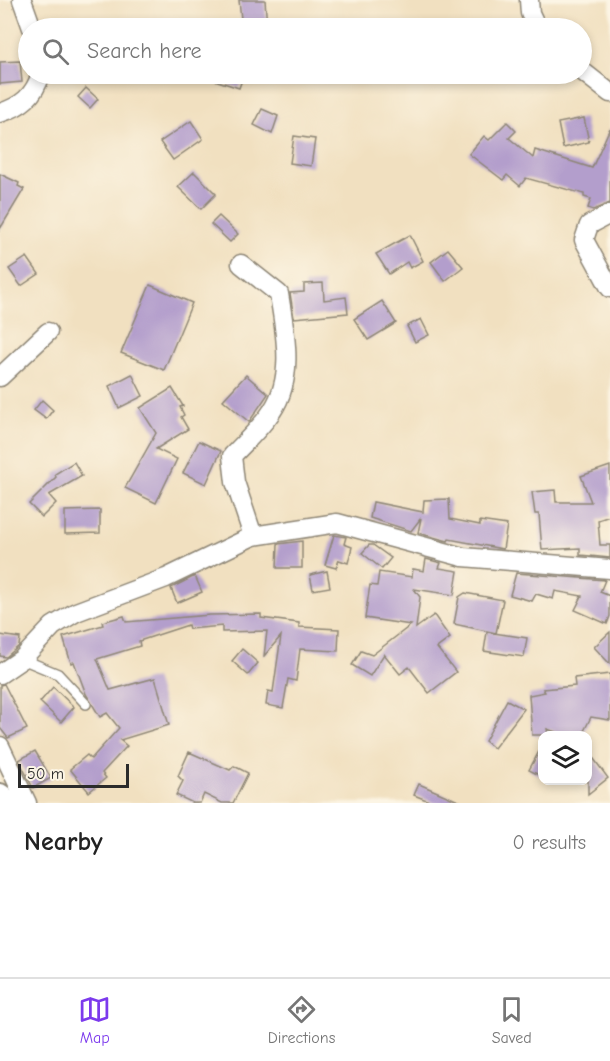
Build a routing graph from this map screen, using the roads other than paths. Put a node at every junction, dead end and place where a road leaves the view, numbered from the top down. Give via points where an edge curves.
1 (22, 0) edge
2 (529, 0) edge
3 (28, 18) edge
4 (532, 18) edge
5 (592, 79) edge
6 (37, 84) edge
7 (610, 93) edge
8 (0, 113) edge
9 (610, 214) edge
10 (241, 264) dead end
11 (610, 288) edge
12 (48, 332) dead end
13 (0, 377) edge
14 (253, 536) junction
15 (610, 568) edge
16 (22, 659) junction
17 (0, 674) edge
18 (86, 704) dead end
19 (0, 746) edge
20 (0, 795) edge
21 (10, 803) edge
22 (27, 803) edge

1 - 3 street
2 - 4 street
5 - 7 street
6 - 8 street via 18,107
9 - 11 street via 590,225 584,240
10 - 14 street via 279,294 288,348 281,394 272,412 232,456 235,482
12 - 13 street
14 - 15 street via 337,523 463,557
14 - 16 street via 166,578 76,612 53,626
16 - 17 street
16 - 18 lane via 58,674
19 - 22 street
20 - 21 street

